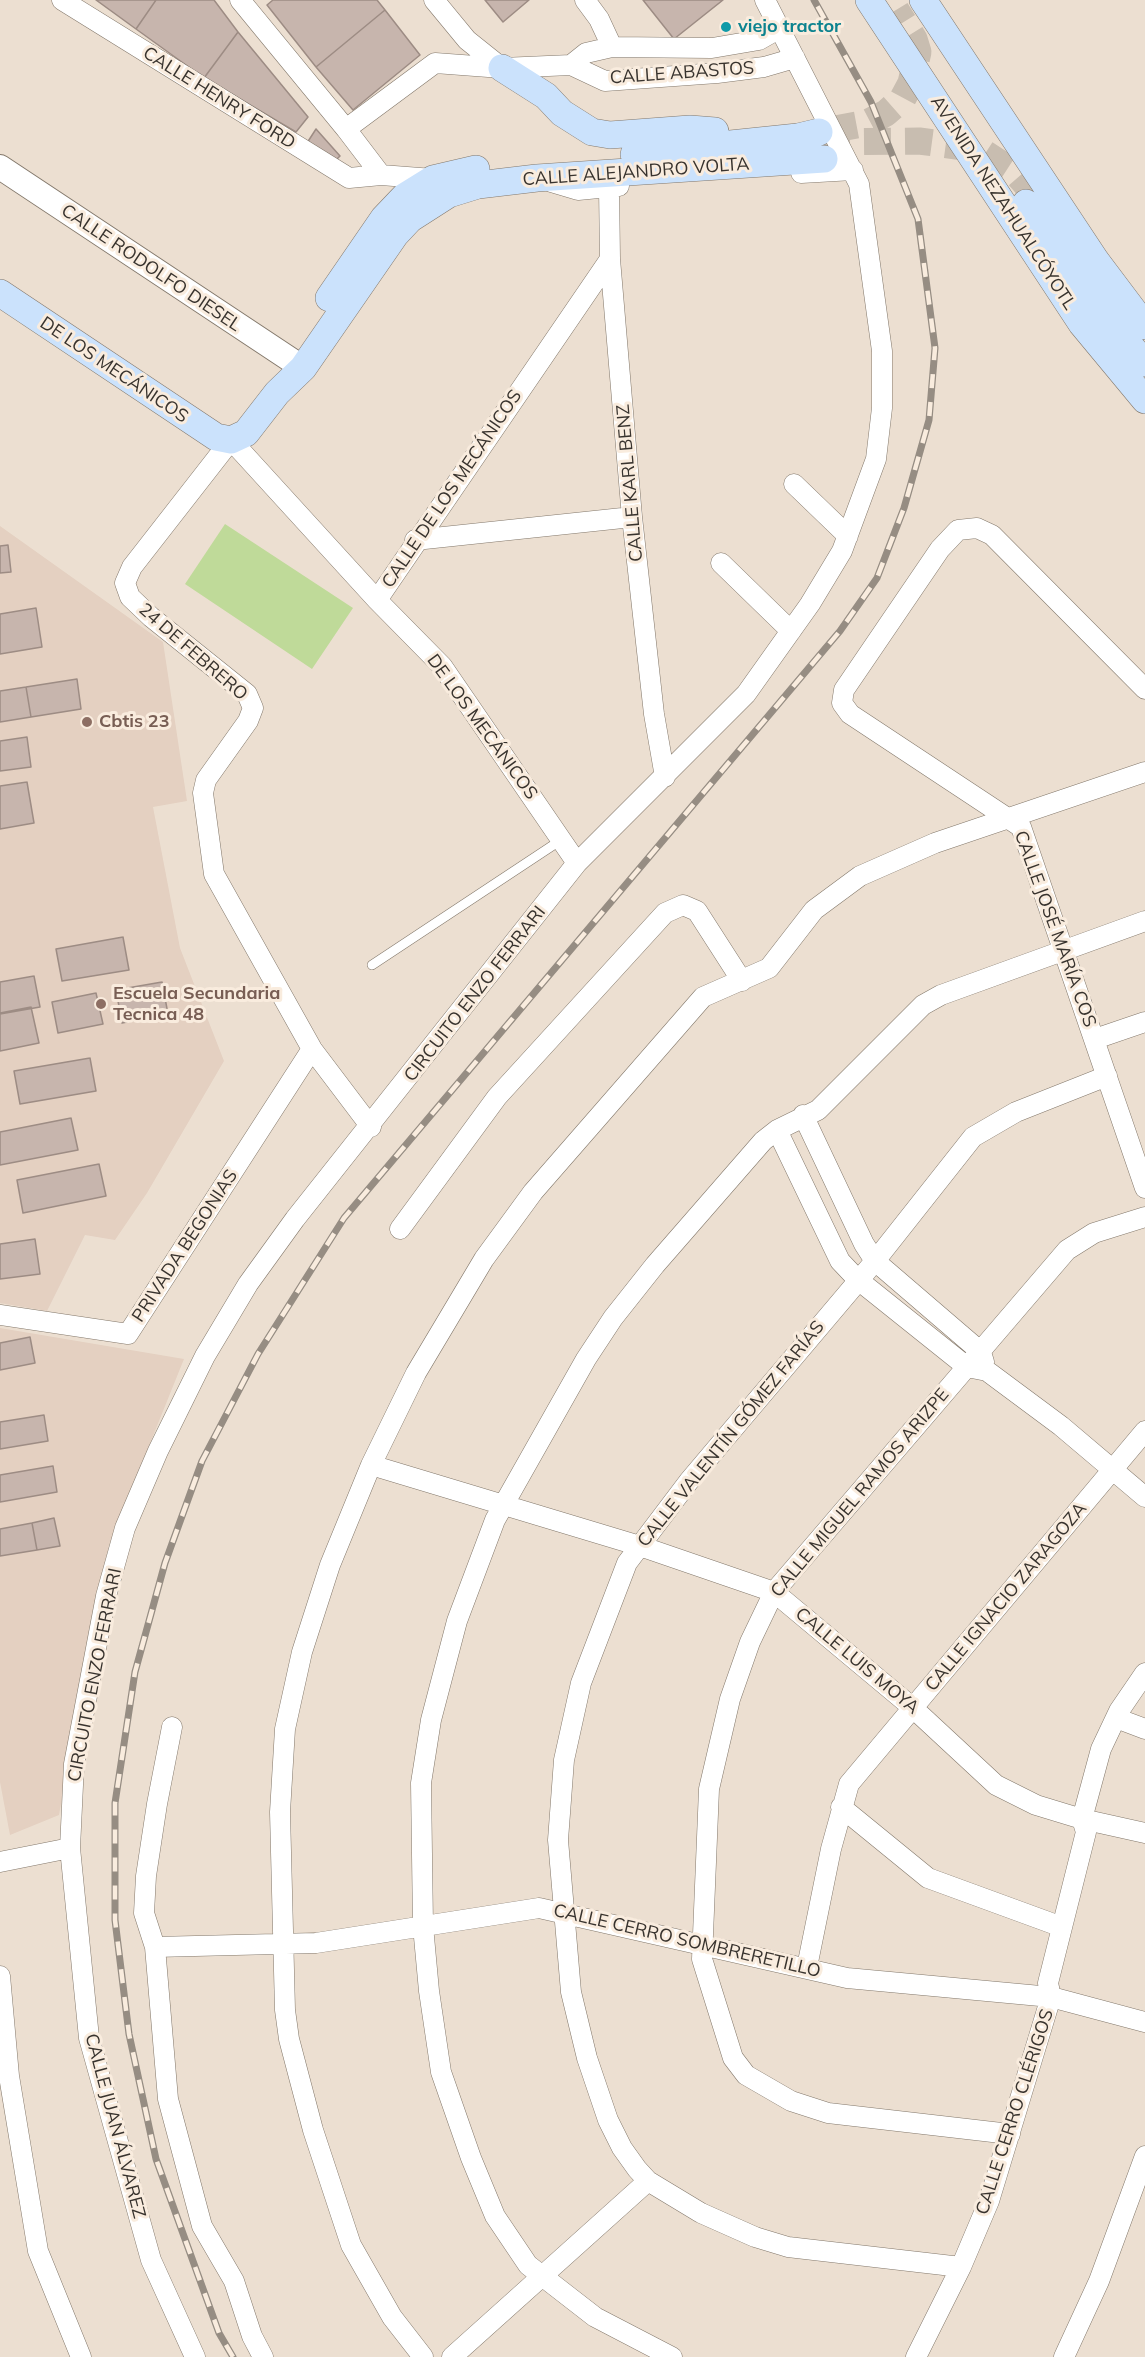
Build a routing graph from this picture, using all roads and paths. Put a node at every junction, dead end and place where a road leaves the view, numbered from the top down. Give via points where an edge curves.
1 (62, 0) edge
2 (240, 0) edge
3 (434, 0) edge
4 (585, 0) edge
5 (765, 0) edge
6 (869, 0) edge
7 (923, 0) edge
8 (780, 28) junction
9 (612, 48) junction
10 (956, 50) junction
11 (795, 58) junction
12 (570, 65) junction
13 (502, 68) junction
14 (923, 81) junction
15 (1001, 118) junction
16 (953, 128) junction
17 (346, 129) junction
18 (809, 141) junction
19 (0, 167) edge
20 (853, 170) junction
21 (381, 175) junction
22 (537, 178) junction
23 (441, 187) junction
24 (609, 187) junction
25 (610, 259) junction
26 (0, 293) edge
27 (1145, 326) edge
28 (1145, 343) edge
29 (1145, 363) edge
30 (296, 364) junction
31 (1145, 400) edge
32 (231, 440) junction
33 (794, 484) dead end
34 (632, 517) junction
35 (848, 536) junction
36 (416, 540) junction
37 (721, 563) dead end
38 (130, 597) joint
39 (377, 600) junction
40 (791, 630) junction
41 (1145, 689) edge
42 (1145, 772) edge
43 (665, 777) junction
44 (1006, 817) junction
45 (561, 840) junction
46 (577, 863) junction
47 (1145, 921) edge
48 (1065, 949) junction
49 (372, 966) dead end
50 (742, 981) junction
51 (1145, 1022) edge
52 (1095, 1040) junction
53 (312, 1049) junction
54 (1107, 1077) junction
55 (803, 1115) junction
56 (371, 1127) junction
57 (777, 1130) junction
58 (1145, 1188) edge
59 (1145, 1217) edge
60 (400, 1229) dead end
61 (875, 1261) junction
62 (857, 1280) junction
63 (0, 1315) edge
64 (984, 1361) junction
65 (967, 1367) junction
66 (1145, 1431) edge
67 (370, 1465) junction
68 (1113, 1470) junction
69 (1145, 1497) edge
70 (506, 1505) junction
71 (640, 1546) junction
72 (774, 1592) junction
73 (1145, 1673) edge
74 (913, 1708) junction
75 (1116, 1718) junction
76 (172, 1727) dead end
77 (1145, 1729) edge
78 (842, 1807) junction
79 (1082, 1819) junction
80 (1145, 1833) edge
81 (70, 1848) junction
82 (0, 1862) edge
83 (563, 1914) junction
84 (423, 1926) junction
85 (1062, 1927) junction
86 (704, 1944) junction
87 (281, 1946) junction
88 (155, 1947) junction
89 (807, 1967) junction
90 (0, 1976) edge
91 (1051, 1997) junction
92 (1145, 2022) edge
93 (1010, 2134) junction
94 (1145, 2156) edge
95 (648, 2181) junction
96 (961, 2267) junction
97 (539, 2276) junction
98 (81, 2357) edge
99 (195, 2357) edge
100 (263, 2357) edge
101 (423, 2357) edge
102 (452, 2357) edge
103 (672, 2357) edge
104 (916, 2357) edge
105 (1064, 2357) edge

1 - 21 street, CALLE HENRY FORD via 349,178
2 - 17 street
3 - 13 street via 467,40
4 - 9 street
5 - 8 street, CIRCUITO ENZO FERRARI
6 - 14 main road, AVENIDA NEZAHUALCÓYOTL
7 - 10 main road
8 - 9 street, CALLE ABASTOS via 759,40 712,48
8 - 11 street, CIRCUITO ENZO FERRARI
9 - 12 street, CALLE ABASTOS via 586,53
10 - 14 main road via 957,73 953,82 939,88
10 - 15 main road
11 - 12 street, CALLE ABASTOS via 717,73 605,81
11 - 20 street, CIRCUITO ENZO FERRARI
12 - 13 street, CALLE ABASTOS
13 - 17 street, CALLE ABASTOS via 435,63
13 - 18 main road via 592,132 610,135 690,129
14 - 16 main road, AVENIDA NEZAHUALCÓYOTL
15 - 16 main road via 975,108 962,115
15 - 27 main road via 1096,261
16 - 31 main road, AVENIDA NEZAHUALCÓYOTL via 1082,324
17 - 21 street
18 - 22 main road, CALLE ALEJANDRO VOLTA
18 - 23 main road, CALLE ALEJANDRO VOLTA via 483,168
19 - 30 street, CALLE RODOLFO DIESEL
20 - 24 street
20 - 35 street, CIRCUITO ENZO FERRARI via 859,184 882,351 882,408 876,459
21 - 23 street, CALLE HENRY FORD
22 - 23 main road, CALLE ALEJANDRO VOLTA
22 - 24 street via 578,190
23 - 30 main road, CALLE ALEJANDRO VOLTA via 395,235
24 - 25 street, CALLE KARL BENZ
25 - 34 street, CALLE KARL BENZ
25 - 36 street, CALLE DE LOS MECÁNICOS
26 - 32 main road, DE LOS MECÁNICOS via 216,437
28 - 29 main road, AVENIDA NEZAHUALCÓYOTL via 1038,208 1104,316
30 - 32 main road, CALLE ALEJANDRO VOLTA via 246,433
32 - 38 street, CALLE ALEJANDRO VOLTA via 132,567 125,583
32 - 39 street, CALLE DE LOS MECÁNICOS
33 - 35 street
34 - 36 street
34 - 43 street, CALLE KARL BENZ
35 - 40 street, CIRCUITO ENZO FERRARI
36 - 39 street, CALLE DE LOS MECÁNICOS
37 - 40 street
38 - 53 street, 24 DE FEBRERO via 247,694 253,708 206,780 204,816 214,874
39 - 45 street, DE LOS MECÁNICOS via 442,666
40 - 43 street, CIRCUITO ENZO FERRARI via 746,694
41 - 44 street, CALLE JOSÉ MARÍA COS via 992,535 977,528 958,530 940,549 844,690 842,704 850,714
42 - 44 street
43 - 46 street, CIRCUITO ENZO FERRARI
44 - 48 street, CALLE JOSÉ MARÍA COS via 1022,827
44 - 50 street via 860,876 814,910 769,968
45 - 46 street, DE LOS MECÁNICOS
45 - 49 lane
46 - 56 street, CIRCUITO ENZO FERRARI
47 - 48 street
48 - 52 street, CALLE JOSÉ MARÍA COS
48 - 55 street via 923,1005 818,1110
50 - 60 street via 696,911 683,905 665,914 497,1097
50 - 67 street via 703,997 533,1192 467,1284
51 - 52 street
52 - 54 street, CALLE JOSÉ MARÍA COS
53 - 56 street
53 - 63 street, PRIVADA BEGONIAS via 128,1334
54 - 58 street, CALLE JOSÉ MARÍA COS
54 - 61 street, CALLE VALENTÍN GÓMEZ FARÍAS via 1016,1112 973,1137
55 - 57 street
55 - 61 street
56 - 81 street, CIRCUITO ENZO FERRARI via 248,1284 205,1356 125,1528 106,1596 74,1764
57 - 62 street via 840,1261
57 - 70 street via 763,1141 613,1318 586,1359
59 - 64 street, CALLE MIGUEL RAMOS ARIZPE via 1094,1233 1067,1250
61 - 62 street, CALLE VALENTÍN GÓMEZ FARÍAS
61 - 64 street
62 - 65 street
62 - 71 street, CALLE VALENTÍN GÓMEZ FARÍAS via 689,1481
64 - 65 street, CALLE MIGUEL RAMOS ARIZPE
64 - 68 street
65 - 72 street, CALLE MIGUEL RAMOS ARIZPE
66 - 68 street, CALLE IGNACIO ZARAGOZA
67 - 70 street, CALLE LUIS MOYA
67 - 87 street via 330,1565 306,1641 285,1729 280,1812
68 - 69 street
68 - 74 street, CALLE IGNACIO ZARAGOZA
70 - 71 street, CALLE LUIS MOYA
70 - 84 street via 495,1520 457,1621 431,1720 421,1783
71 - 72 street, CALLE LUIS MOYA
71 - 83 street, CALLE VALENTÍN GÓMEZ FARÍAS via 627,1563 581,1683 572,1721 564,1760 558,1840
72 - 74 street, CALLE LUIS MOYA
72 - 86 street, CALLE MIGUEL RAMOS ARIZPE via 750,1642 730,1699 709,1789
73 - 75 street, CALLE CERRO CLÉRIGOS
74 - 78 street, CALLE IGNACIO ZARAGOZA via 858,1771
74 - 79 street, CALLE LUIS MOYA via 996,1785 1018,1798
75 - 77 street
75 - 79 street, CALLE CERRO CLÉRIGOS via 1101,1749
76 - 88 street via 146,1876 144,1913
78 - 85 street via 928,1878
78 - 89 street, CALLE IGNACIO ZARAGOZA
79 - 80 street, CALLE LUIS MOYA
79 - 85 street, CALLE CERRO CLÉRIGOS via 1086,1832
81 - 82 street
81 - 99 street, CALLE JUAN ÁLVAREZ via 90,2038 151,2260
83 - 84 street, CALLE CERRO SOMBRERETILLO via 539,1908
83 - 86 street, CALLE CERRO SOMBRERETILLO
83 - 95 street, CALLE VALENTÍN GÓMEZ FARÍAS via 571,1992 587,2058 608,2120 622,2148
84 - 87 street, CALLE CERRO SOMBRERETILLO
84 - 97 street via 441,2072 495,2216
85 - 91 street, CALLE CERRO CLÉRIGOS via 1048,1983
86 - 89 street, CALLE CERRO SOMBRERETILLO
86 - 93 street, CALLE MIGUEL RAMOS ARIZPE via 702,1959 733,2058 761,2086 828,2113
87 - 88 street, CALLE CERRO SOMBRERETILLO
87 - 101 street via 290,2039 313,2130 351,2245 392,2318
88 - 100 street via 168,2098 202,2226 234,2281
89 - 91 street, CALLE CERRO SOMBRERETILLO via 847,1978
90 - 98 street via 9,2076 38,2251
91 - 92 street, CALLE CERRO SOMBRERETILLO
91 - 93 street, CALLE CERRO CLÉRIGOS
93 - 96 street, CALLE CERRO CLÉRIGOS via 998,2176
94 - 105 street via 1099,2282
95 - 96 street, CALLE VALENTÍN GÓMEZ FARÍAS via 701,2213 788,2247
95 - 97 street
96 - 104 street, CALLE CERRO CLÉRIGOS
97 - 102 street
97 - 103 street via 595,2318

